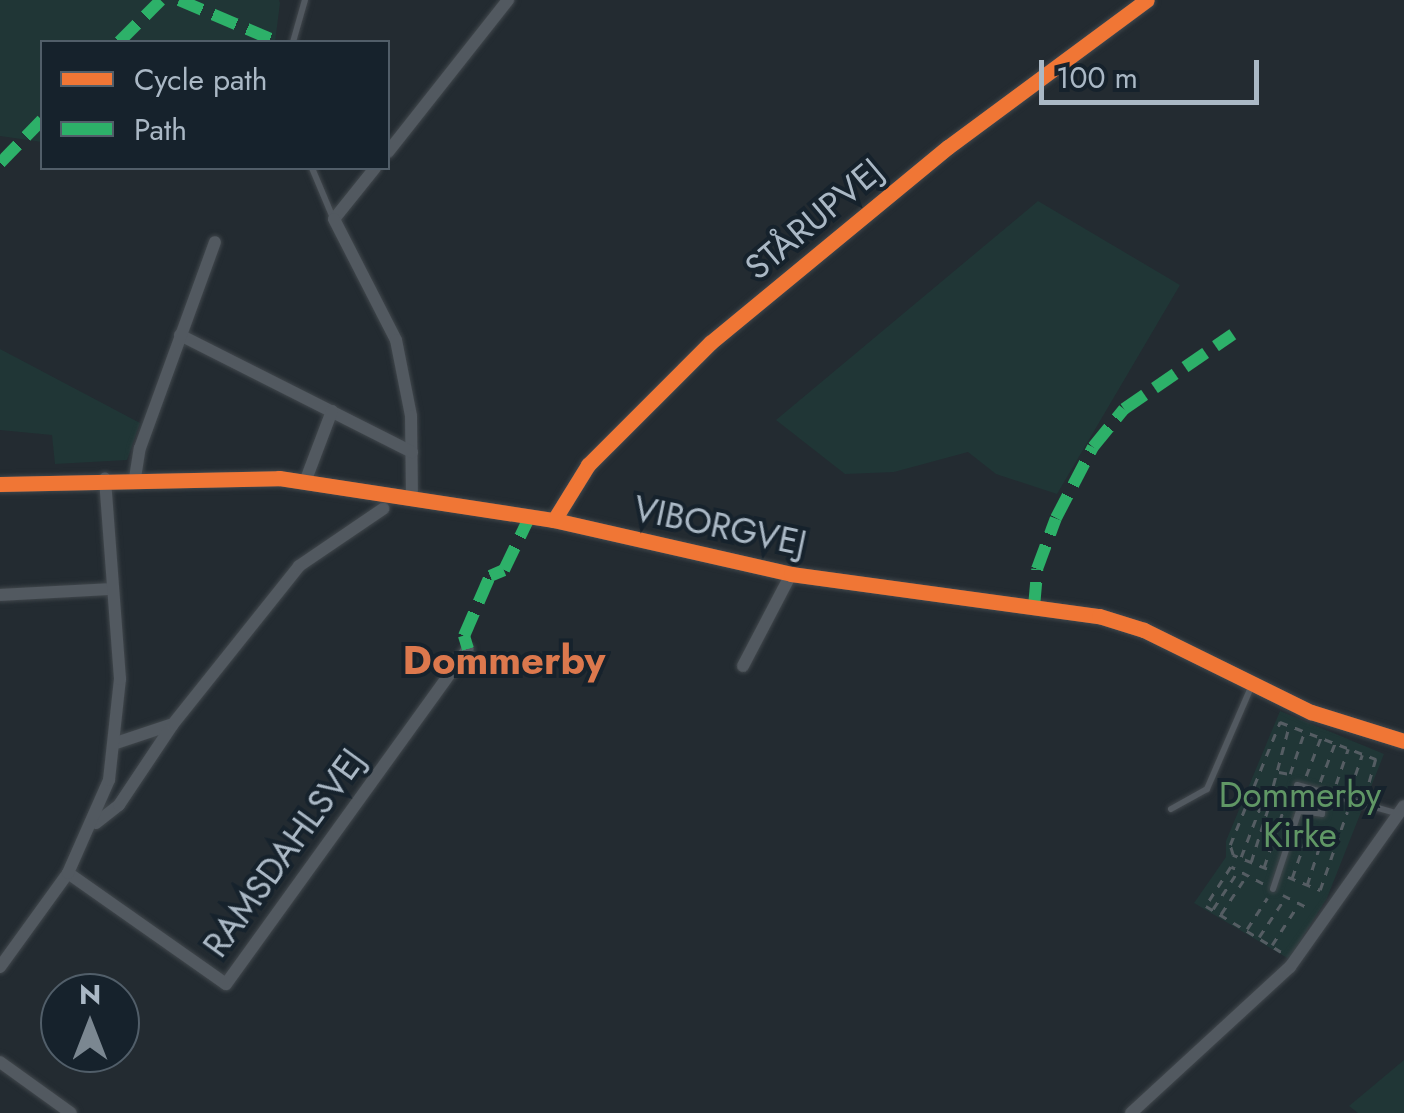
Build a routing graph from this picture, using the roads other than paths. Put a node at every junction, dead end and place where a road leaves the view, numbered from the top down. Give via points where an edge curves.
1 (305, 0) edge
2 (508, 0) edge
3 (1146, 0) edge
4 (294, 40) edge
5 (390, 149) edge
6 (313, 170) edge
7 (373, 170) edge
8 (334, 219) junction
9 (215, 242) dead end
10 (180, 334) junction
11 (332, 412) junction
12 (412, 452) junction
13 (135, 478) junction
14 (106, 479) junction
15 (305, 482) junction
16 (0, 484) edge
17 (412, 496) junction
18 (383, 509) dead end
19 (554, 520) junction
20 (792, 574) junction
21 (112, 588) junction
22 (0, 594) edge
23 (468, 649) dead end
24 (744, 666) dead end
25 (1252, 683) junction
26 (173, 724) junction
27 (1404, 741) edge
28 (116, 743) junction
29 (1300, 783) road end
30 (1327, 793) junction
31 (1171, 810) dead end
32 (1400, 810) edge
33 (96, 822) junction
34 (68, 873) junction
35 (1273, 889) road end
36 (0, 967) edge
37 (0, 1062) edge
38 (70, 1113) edge
39 (1132, 1113) edge

1 - 4 lane
2 - 5 street
3 - 19 street, STÅRUPVEJ via 948,147 710,343 588,465
6 - 8 lane
7 - 8 street
8 - 12 street via 396,340 408,384
9 - 10 street
10 - 11 street
10 - 13 street
11 - 12 street
11 - 15 street
12 - 17 street
13 - 14 street, VIBORGVEJ
13 - 15 street, VIBORGVEJ
14 - 16 street, VIBORGVEJ
14 - 21 street
15 - 17 street, VIBORGVEJ
17 - 19 street, VIBORGVEJ
18 - 26 street via 299,566
19 - 20 street, VIBORGVEJ
20 - 24 street, VIBORGVEJ
20 - 25 street, VIBORGVEJ via 1098,616 1144,630
21 - 22 street
21 - 28 street via 120,680
23 - 34 street, RAMSDAHLSVEJ via 226,984
25 - 27 street, VIBORGVEJ via 1311,712
25 - 31 lane via 1207,789
26 - 28 street
26 - 33 street via 119,806
28 - 33 street
29 - 30 lane
30 - 32 lane
30 - 35 lane via 1322,814 1300,811
32 - 39 street via 1290,968
33 - 34 street
34 - 36 street
37 - 38 street

